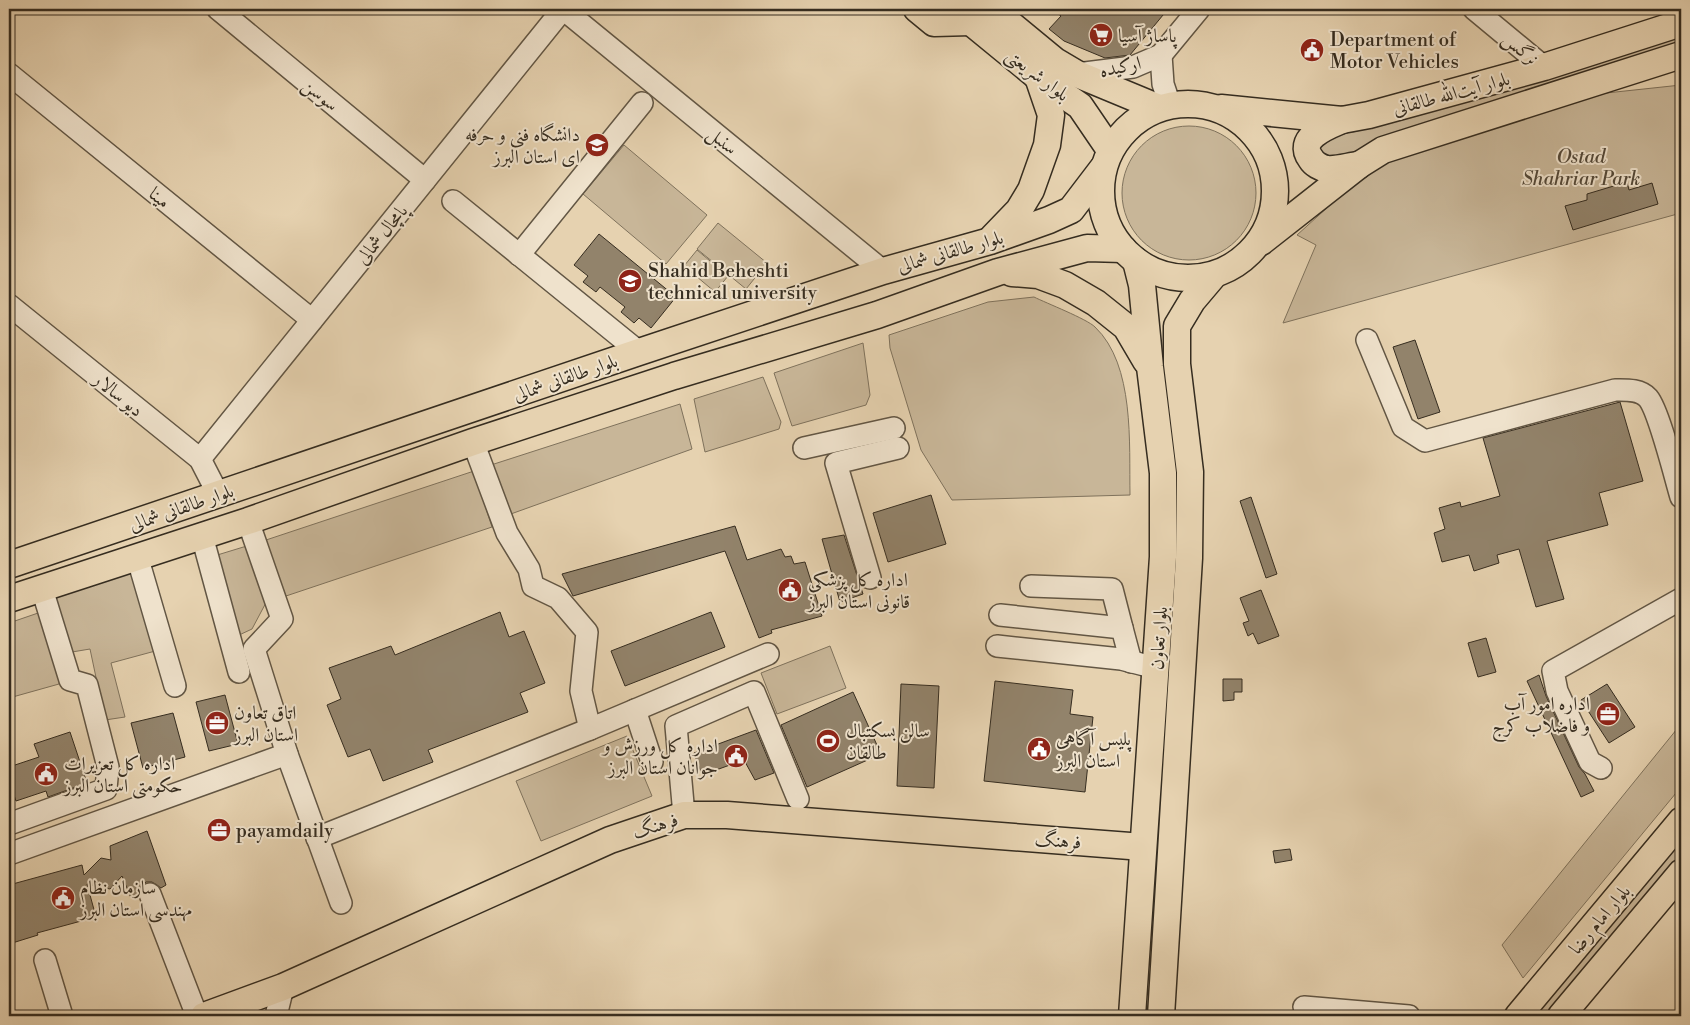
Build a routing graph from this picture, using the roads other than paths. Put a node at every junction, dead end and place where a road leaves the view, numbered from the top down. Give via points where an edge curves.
1 (218, 9) edge
2 (563, 9) edge
3 (917, 9) edge
4 (1199, 9) edge
5 (1474, 9) edge
6 (972, 13) edge
7 (1681, 23) edge
8 (1161, 55) junction
9 (1681, 56) edge
10 (1681, 61) edge
11 (1654, 65) junction
12 (1544, 67) junction
13 (9, 74) edge
14 (1038, 77) junction
15 (1087, 78) junction
16 (642, 103) dead end
17 (1080, 106) junction
18 (1164, 106) junction
19 (1214, 107) junction
20 (1342, 120) junction
21 (1107, 159) junction
22 (1359, 165) junction
23 (425, 180) junction
24 (453, 201) dead end
25 (1041, 223) junction
26 (990, 241) junction
27 (1259, 244) junction
28 (519, 254) junction
29 (1130, 255) junction
30 (1053, 257) junction
31 (883, 271) junction
32 (998, 272) junction
33 (1214, 275) junction
34 (9, 304) edge
35 (312, 320) junction
36 (1177, 326) junction
37 (1146, 328) junction
38 (1367, 340) dead end
39 (639, 352) junction
40 (1150, 367) junction
41 (473, 442) junction
42 (804, 448) dead end
43 (200, 459) junction
44 (218, 494) junction
45 (1681, 496) edge
46 (248, 521) junction
47 (202, 536) junction
48 (137, 556) junction
49 (12, 561) edge
50 (870, 578) dead end
51 (1031, 586) dead end
52 (42, 589) junction
53 (1681, 598) edge
54 (9, 599) edge
55 (1000, 615) dead end
56 (1122, 628) junction
57 (997, 646) dead end
58 (768, 654) dead end
59 (1143, 665) junction
60 (239, 672) dead end
61 (175, 686) dead end
62 (635, 710) junction
63 (590, 729) junction
64 (287, 754) junction
65 (652, 762) dead end
66 (1601, 768) dead end
67 (798, 799) dead end
68 (684, 815) junction
69 (1681, 821) edge
70 (9, 824) edge
71 (317, 838) junction
72 (1143, 847) junction
73 (9, 854) edge
74 (1681, 873) edge
75 (150, 894) dead end
76 (340, 903) dead end
77 (45, 960) dead end
78 (283, 987) junction
79 (1304, 1007) dead end
80 (257, 1008) edge
81 (62, 1016) edge
82 (197, 1016) edge
83 (204, 1016) edge
84 (276, 1016) edge
85 (1132, 1016) edge
86 (1161, 1016) edge
87 (1408, 1016) edge
88 (1518, 1016) edge
89 (1561, 1016) edge

1 - 23 street, سوسن
2 - 23 street, پامچال شمالی
2 - 31 street, سنبل
3 - 6 main road via 934,23
4 - 8 street, ارکیده
5 - 12 street, نرگس
6 - 14 main road, بلوار شریعتی
6 - 15 main road, بلوار شریعتی
7 - 12 main road, بلوار آیت‌الله طالقانی
8 - 15 street, ارکیده via 1133,67
8 - 18 street, ارکیده
9 - 11 main road, بلوار آیت‌الله طالقانی
10 - 11 street
11 - 22 main road, بلوار آیت‌الله طالقانی via 1383,150
12 - 20 main road, بلوار آیت‌الله طالقانی
13 - 35 street, مینا
14 - 17 main road, بلوار شریعتی
14 - 26 main road via 1051,114 1041,167 1019,210
15 - 17 main road via 1099,91 1096,101
15 - 18 main road, بلوار شریعتی
16 - 28 street
17 - 21 main road, بلوار شریعتی
18 - 19 main road via 1192,103
18 - 21 main road via 1139,118 1123,132
19 - 20 main road, بلوار آیت‌الله طالقانی
19 - 27 main road via 1236,117 1254,133 1270,160 1275,176 1276,200 1270,223
20 - 22 main road via 1310,138 1308,155 1313,162 1328,169
21 - 25 main road, بلوار طالقانی شمالی via 1072,210
21 - 29 main road via 1101,185 1106,220
22 - 27 main road, بلوار آیت‌الله طالقانی
23 - 35 street, پامچال شمالی
24 - 28 street
25 - 26 main road, بلوار طالقانی شمالی
25 - 30 main road via 1059,228 1064,237
26 - 31 main road, بلوار طالقانی شمالی
27 - 33 main road via 1231,268
28 - 39 street
29 - 30 main road, بلوار طالقانی شمالی via 1087,248
29 - 33 main road via 1154,272 1174,277
29 - 37 main road, بلوار تعاون via 1142,285
30 - 32 main road, بلوار طالقانی شمالی
31 - 39 main road, بلوار طالقانی شمالی
32 - 40 main road via 1038,275 1065,285 1096,303 1126,327
32 - 41 main road, بلوار طالقانی شمالی via 877,315 674,376
33 - 36 main road via 1192,301
34 - 43 street, دیو سالار
35 - 43 street, پامچال شمالی
36 - 37 main road via 1166,314 1159,314 1150,318
36 - 86 main road, بلوار تعاون via 1177,364 1190,472 1189,558
37 - 40 main road, بلوار تعاون
38 - 45 street via 1403,427 1425,441 1615,390 1634,390 1648,397
39 - 44 main road, بلوار طالقانی شمالی
40 - 59 main road, بلوار تعاون via 1163,473 1163,557
41 - 46 main road, بلوار طالقانی شمالی
41 - 63 street via 507,533 529,569 533,586 558,598 587,632 581,692
42 - 50 street via 896,438 836,463
43 - 44 street, دیو سالار
44 - 49 main road, بلوار طالقانی شمالی
46 - 47 main road, بلوار طالقانی شمالی
46 - 64 street via 282,619 254,650
47 - 48 main road, بلوار طالقانی شمالی
47 - 60 street
48 - 52 main road, بلوار طالقانی شمالی
48 - 61 street
51 - 56 street via 1112,589
52 - 54 main road, بلوار طالقانی شمالی
52 - 70 street via 70,680 87,685 108,767 106,789
53 - 66 street via 1553,671 1558,691 1590,762
55 - 56 street
56 - 59 street
57 - 59 street
58 - 62 street
59 - 72 main road, بلوار تعاون
62 - 63 street
62 - 65 street
63 - 71 street
64 - 71 street
64 - 73 street
67 - 68 street via 754,692 676,726
68 - 72 main road, فرهنگ via 727,815
68 - 78 main road, فرهنگ via 610,840
69 - 88 main road, بلوار امام رضا
71 - 76 street
72 - 85 main road, بلوار تعاون
74 - 89 main road, بلوار امام رضا
75 - 82 street
77 - 81 street
78 - 80 main road, فرهنگ
78 - 84 street
79 - 87 street
80 - 83 main road, فرهنگ

